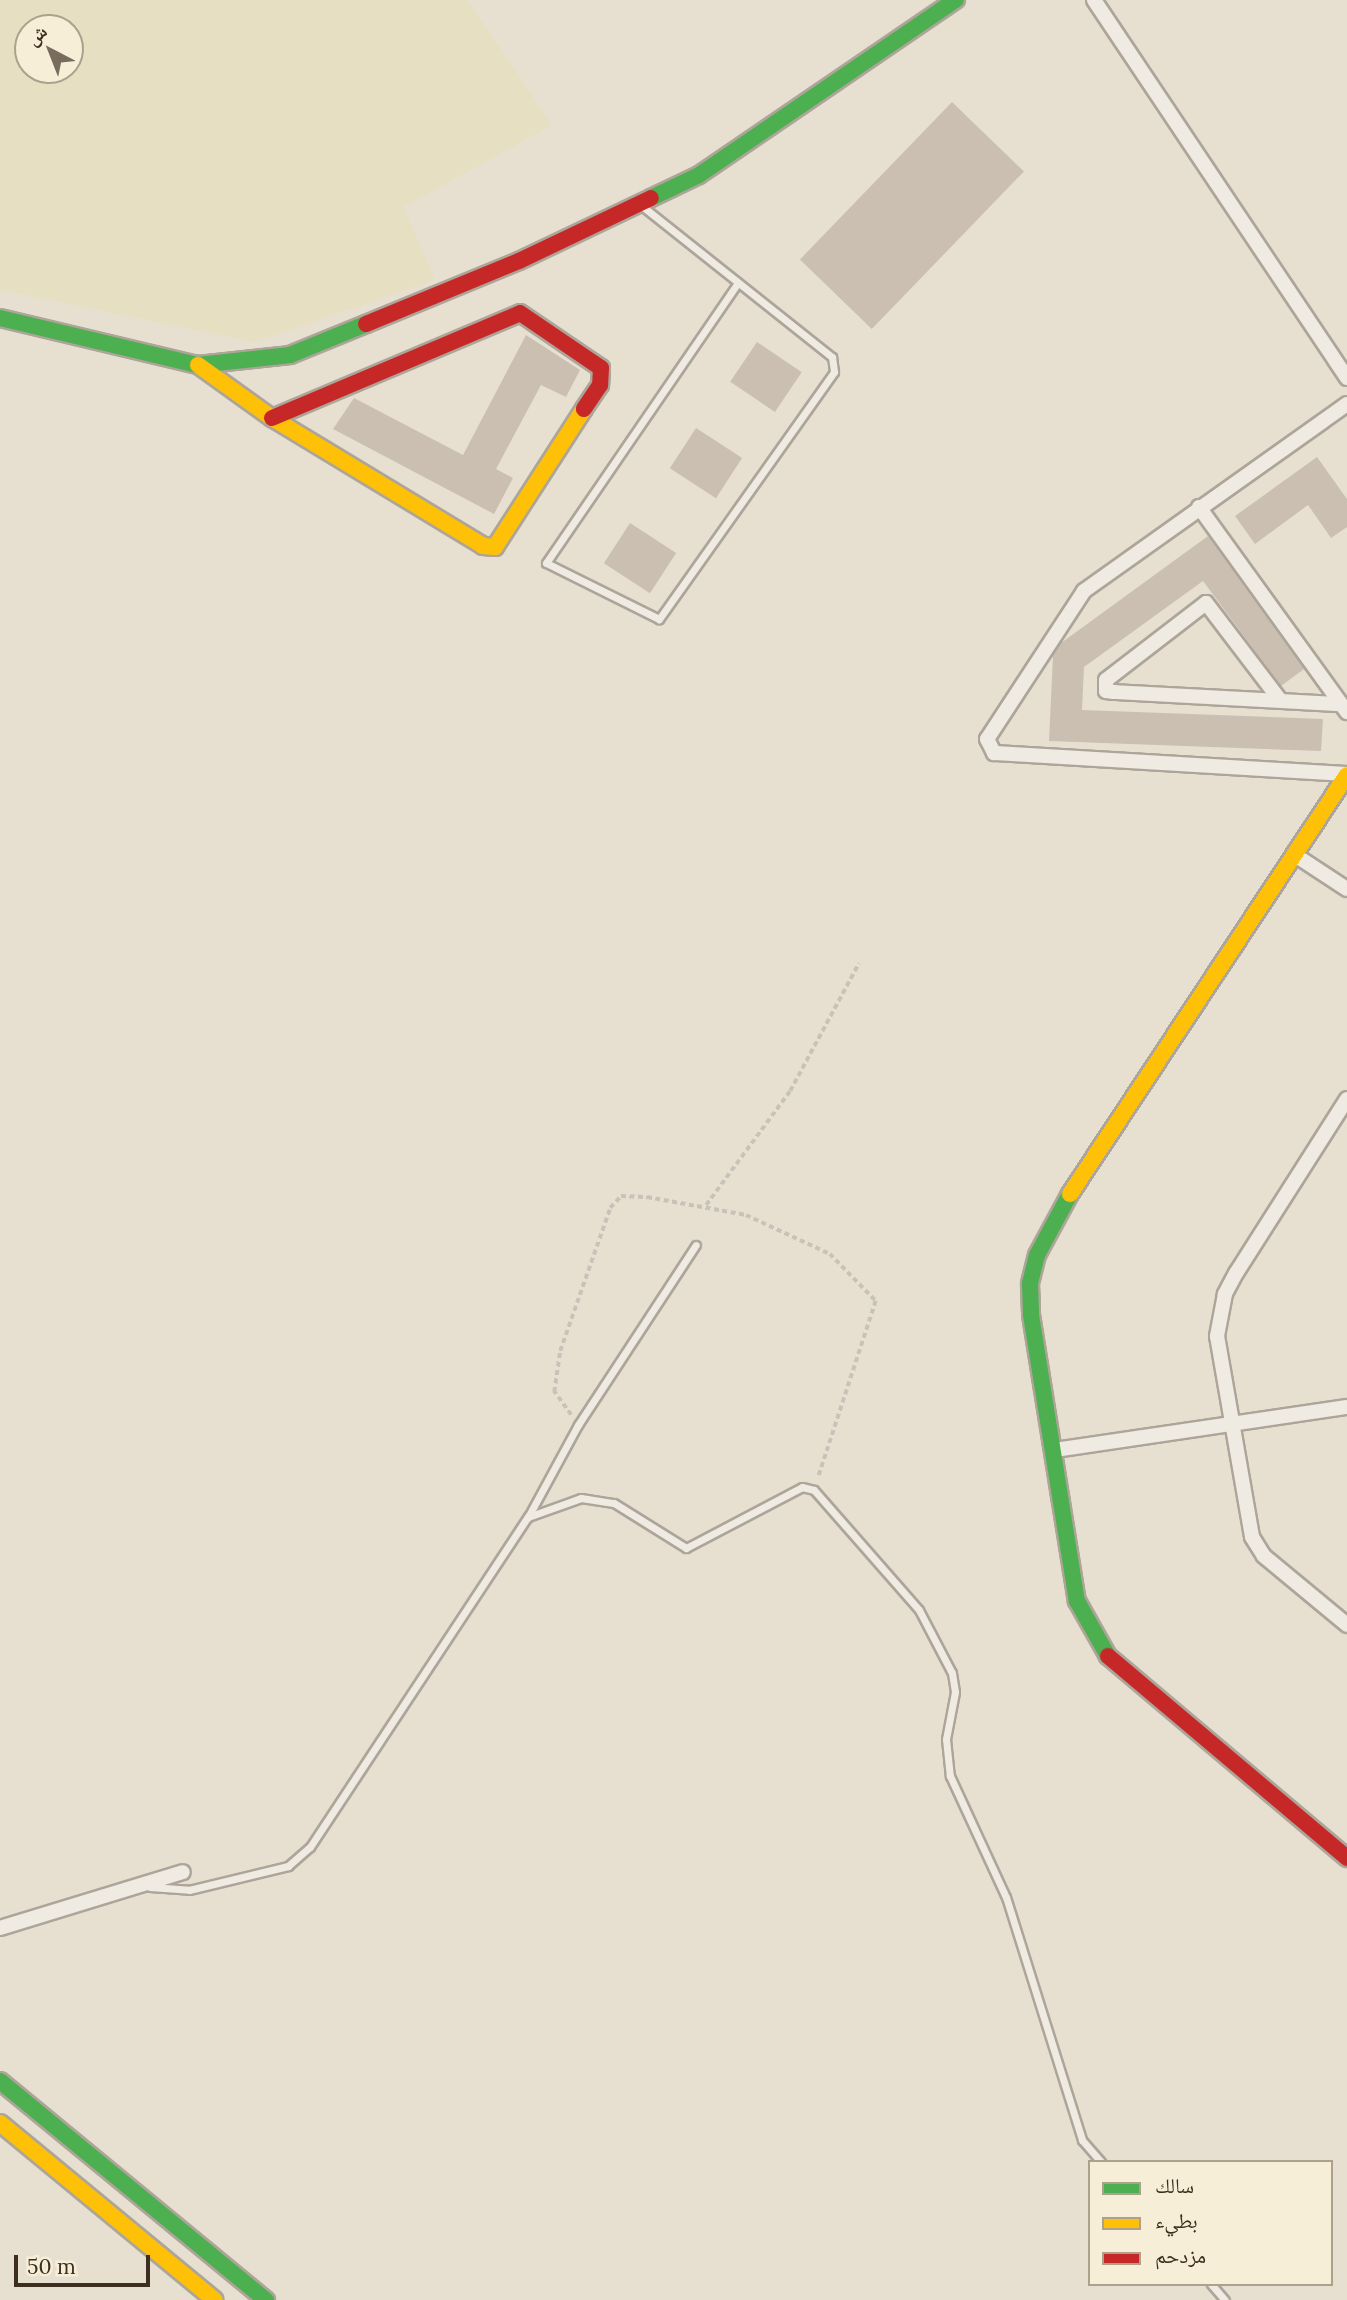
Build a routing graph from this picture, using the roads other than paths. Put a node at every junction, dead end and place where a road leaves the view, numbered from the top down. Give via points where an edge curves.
1 (956, 0) edge
2 (1094, 0) edge
3 (639, 203) junction
4 (737, 284) junction
5 (0, 318) edge
6 (198, 365) junction
7 (1347, 378) edge
8 (1347, 404) edge
9 (272, 418) junction
10 (1199, 507) junction
11 (1280, 701) junction
12 (1343, 708) edge
13 (1347, 774) edge
14 (1295, 855) junction
15 (1347, 889) edge
16 (1347, 1099) edge
17 (696, 1245) dead end
18 (1347, 1407) edge
19 (1231, 1427) junction
20 (1055, 1450) junction
21 (528, 1517) junction
22 (1347, 1625) edge
23 (1347, 1858) edge
24 (183, 1872) dead end
25 (138, 1886) junction
26 (0, 1928) edge
27 (0, 2081) edge
28 (0, 2123) edge
29 (1099, 2160) edge
30 (1214, 2286) edge
31 (215, 2300) edge
32 (266, 2300) edge
33 (1225, 2300) edge

1 - 3 street via 699,175
2 - 7 street
3 - 4 lane
3 - 6 street via 341,338 290,355
4 - 4 lane via 832,357 834,372 659,619 546,563
5 - 6 street
6 - 9 street
8 - 10 street
9 - 9 street via 483,547 495,547 600,385 601,368 586,353 520,313
10 - 12 street
10 - 13 street via 1084,591 987,739 988,749 995,753
11 - 11 street via 1206,603 1106,680 1106,691 1114,692
11 - 12 street
13 - 14 street
14 - 15 street
14 - 20 street via 1052,1221 1037,1255 1030,1284 1031,1315
16 - 19 street via 1225,1294 1217,1336
17 - 21 lane via 578,1424
18 - 19 street
19 - 20 street
19 - 22 street via 1252,1536 1271,1562
20 - 23 street via 1077,1601 1110,1659
21 - 25 lane via 310,1847 289,1866 189,1889
21 - 29 lane via 581,1497 614,1503 686,1548 802,1487 814,1490 919,1611 952,1673 955,1692 946,1739 950,1776 1006,1897 1082,2140
24 - 25 street
25 - 26 street
27 - 32 street
28 - 31 street
30 - 33 lane

